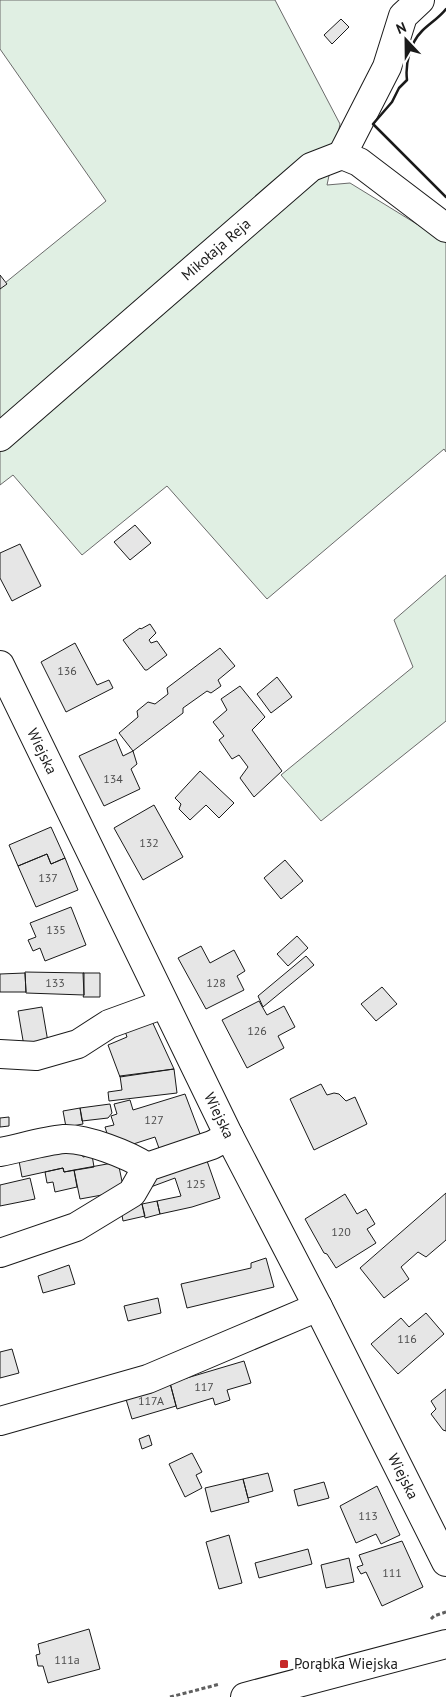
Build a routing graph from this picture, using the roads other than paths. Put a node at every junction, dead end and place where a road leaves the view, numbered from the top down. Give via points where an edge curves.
1 (420, 0) edge
2 (342, 155) junction
3 (446, 228) edge
4 (0, 437) edge
5 (0, 665) edge
6 (164, 1004) junction
7 (0, 1054) edge
8 (229, 1136) junction
9 (0, 1152) edge
10 (147, 1167) junction
11 (0, 1253) edge
12 (318, 1307) junction
13 (0, 1421) edge
14 (446, 1562) edge
15 (446, 1644) edge
16 (245, 1697) edge

1 - 2 street via 403,16 386,68
2 - 3 street via 359,162
2 - 4 street, Mikołaja Reja via 311,167
5 - 6 street, Wiejska
6 - 7 street via 109,1024 78,1044 36,1056
6 - 8 street, Wiejska
8 - 10 street
8 - 12 street, Wiejska
9 - 10 street via 65,1139 89,1141
10 - 11 street via 132,1193 76,1227
12 - 13 street via 148,1379
12 - 14 street, Wiejska
15 - 16 street

